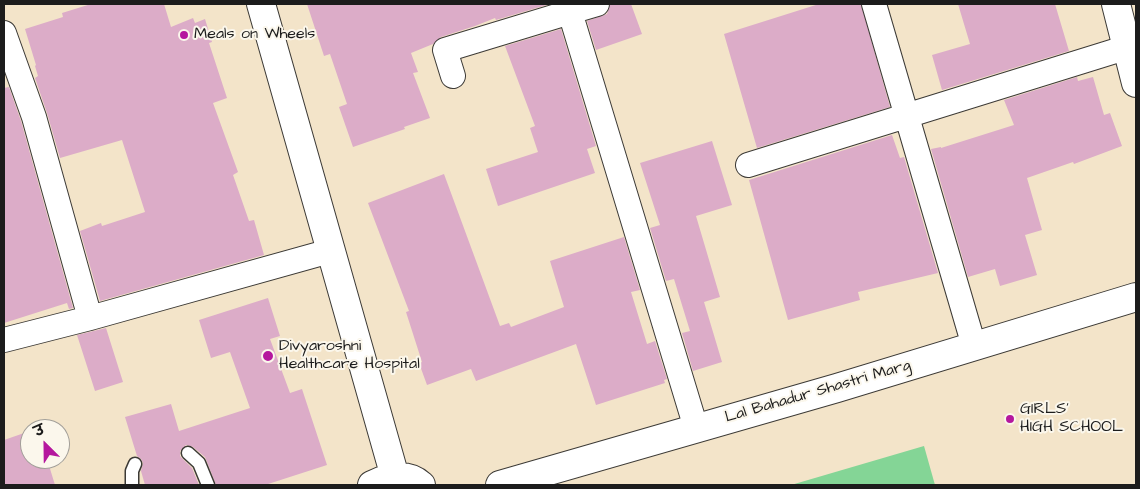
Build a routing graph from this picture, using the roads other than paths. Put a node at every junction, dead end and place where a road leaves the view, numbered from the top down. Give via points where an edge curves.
1 (261, 4) edge
2 (597, 4) edge
3 (874, 4) edge
4 (1116, 4) edge
5 (569, 8) edge
6 (4, 34) edge
7 (1128, 46) junction
8 (453, 76) dead end
9 (1136, 83) edge
10 (907, 116) junction
11 (748, 165) dead end
12 (330, 251) junction
13 (1136, 297) edge
14 (90, 318) junction
15 (4, 340) edge
16 (974, 346) junction
17 (696, 428) junction
18 (188, 452) dead end
19 (135, 464) dead end
20 (383, 481) edge
21 (132, 485) edge
22 (208, 485) edge
23 (421, 485) edge
24 (500, 485) edge

1 - 12 street
2 - 5 street
3 - 10 street
4 - 7 street
5 - 8 street via 445,50
5 - 17 street
6 - 14 street via 34,118
7 - 9 street
7 - 10 street
10 - 11 street
10 - 16 street
12 - 14 street
12 - 20 street
13 - 16 street, Lal Bahadur Shastri Marg
14 - 15 street
16 - 17 street, Lal Bahadur Shastri Marg
17 - 24 street, Lal Bahadur Shastri Marg
18 - 22 lane via 200,463
19 - 21 lane
20 - 23 street via 407,478

